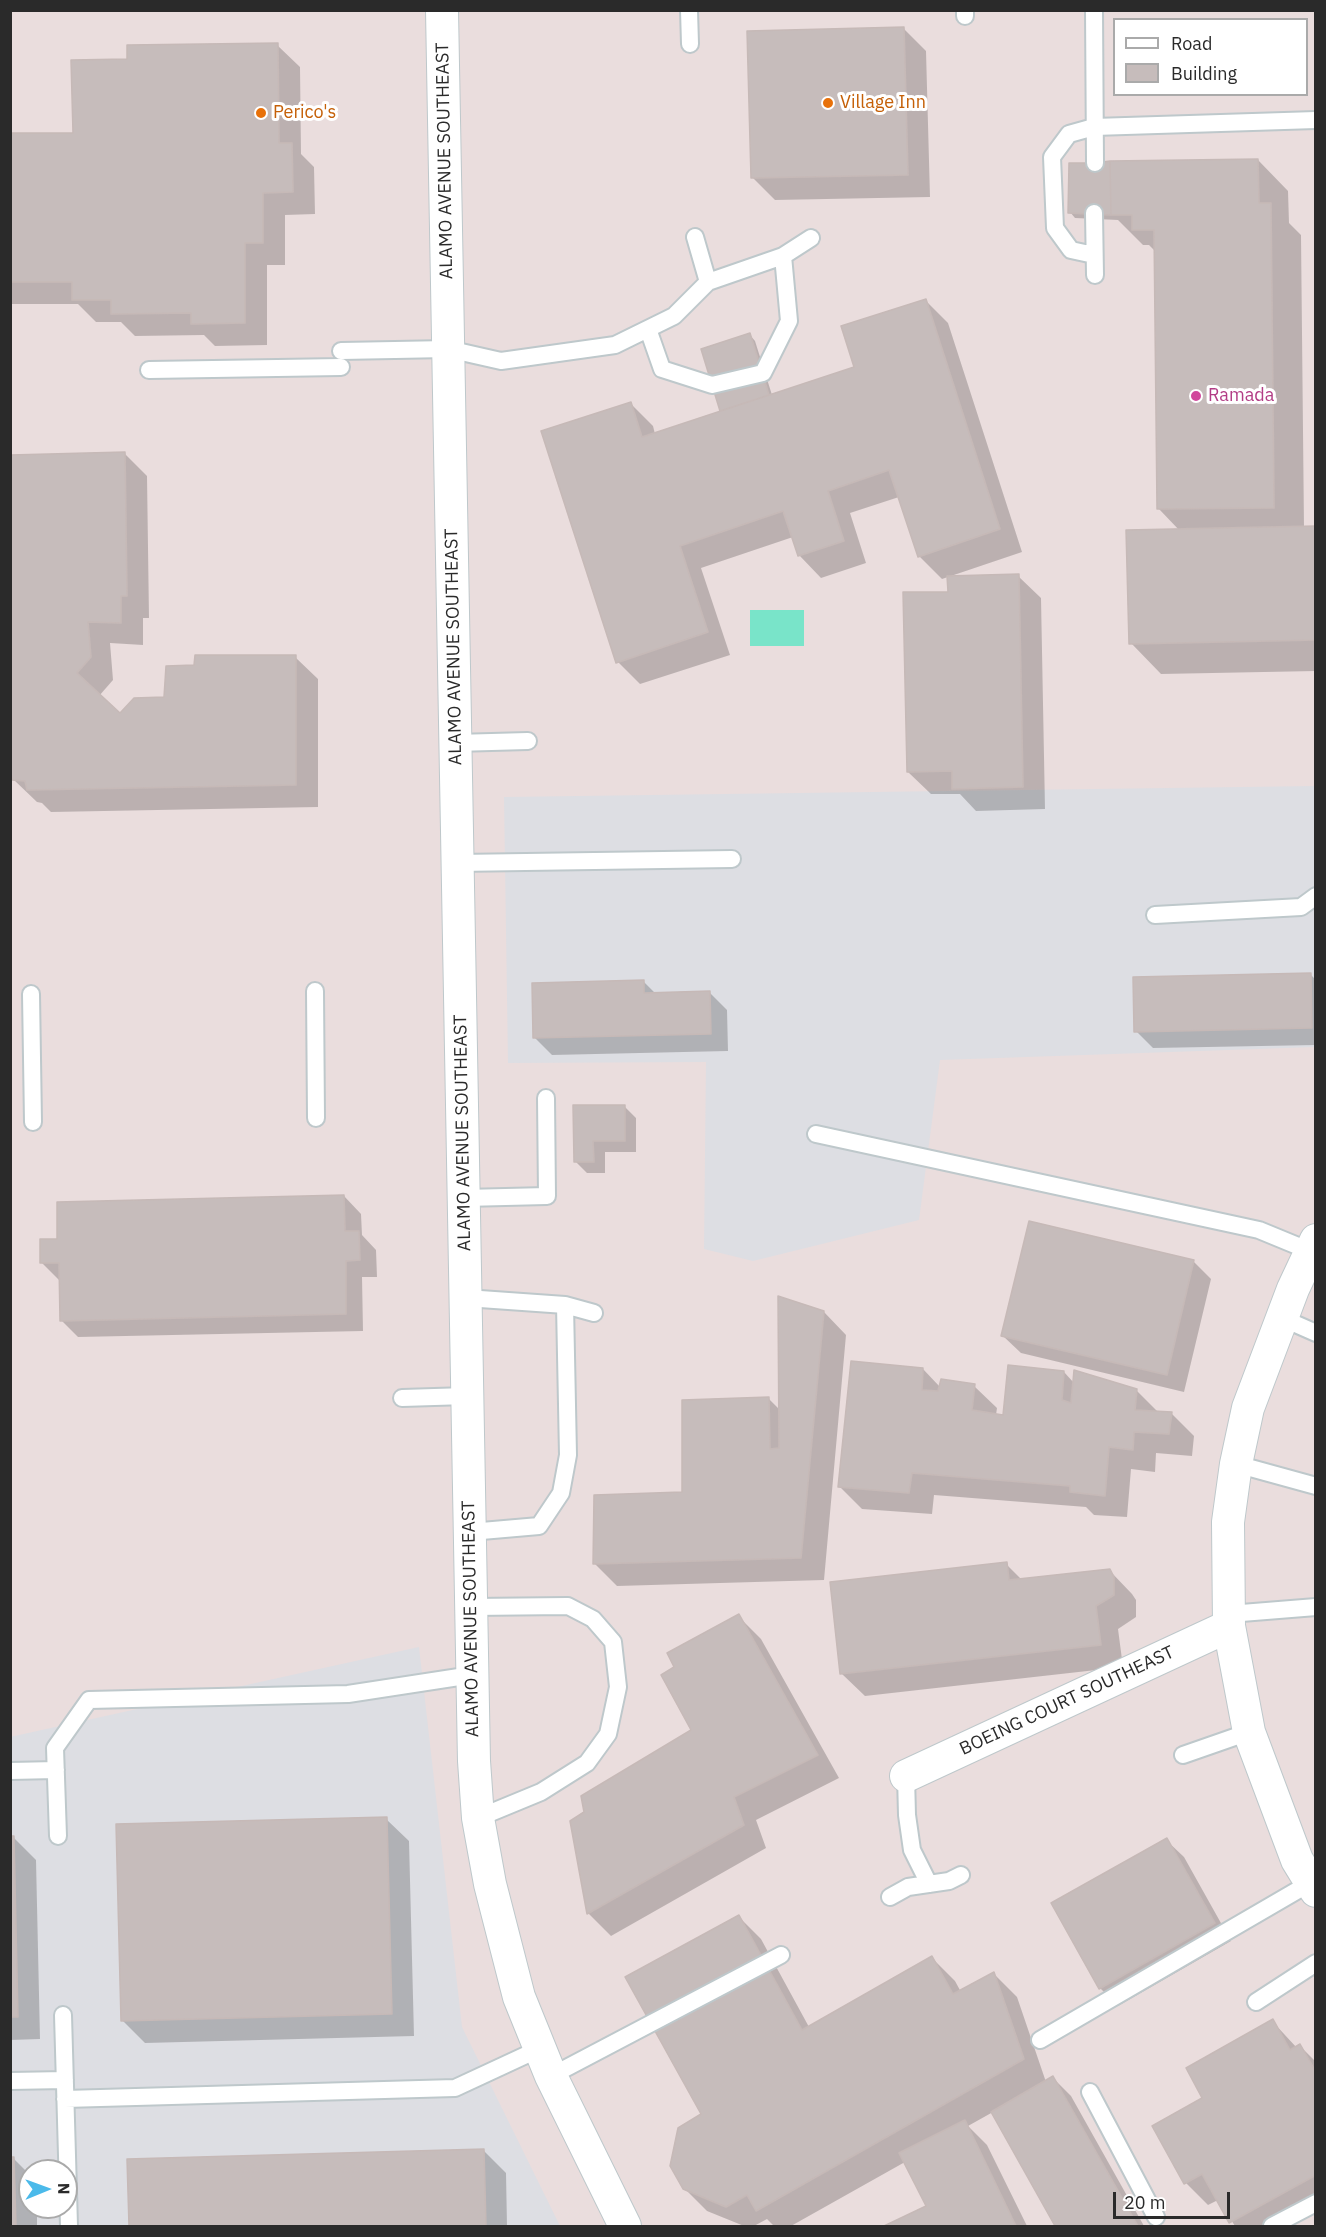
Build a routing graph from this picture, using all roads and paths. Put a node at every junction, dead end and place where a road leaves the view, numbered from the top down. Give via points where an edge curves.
1 (442, 10) edge
2 (689, 10) edge
3 (1094, 10) edge
4 (690, 44) dead end
5 (1316, 120) edge
6 (1094, 127) junction
7 (1095, 163) dead end
8 (1094, 213) dead end
9 (695, 237) dead end
10 (811, 238) dead end
11 (1094, 255) junction
12 (783, 256) junction
13 (1095, 275) dead end
14 (708, 282) junction
15 (648, 329) junction
16 (448, 349) junction
17 (149, 370) dead end
18 (528, 741) dead end
19 (455, 743) junction
20 (732, 859) dead end
21 (458, 863) junction
22 (1316, 896) edge
23 (1155, 915) dead end
24 (315, 991) dead end
25 (31, 994) dead end
26 (546, 1098) dead end
27 (316, 1118) dead end
28 (33, 1122) dead end
29 (816, 1134) dead end
30 (464, 1198) junction
31 (1313, 1245) edge
32 (466, 1298) junction
33 (565, 1305) junction
34 (594, 1313) dead end
35 (1282, 1318) junction
36 (1316, 1333) edge
37 (467, 1396) junction
38 (402, 1398) dead end
39 (1236, 1464) junction
40 (1316, 1486) edge
41 (470, 1532) junction
42 (471, 1606) junction
43 (1316, 1607) edge
44 (1229, 1620) junction
45 (472, 1675) junction
46 (1249, 1732) junction
47 (1184, 1755) dead end
48 (56, 1770) junction
49 (10, 1771) edge
50 (906, 1776) joint
51 (478, 1818) junction
52 (58, 1836) dead end
53 (961, 1875) dead end
54 (929, 1884) junction
55 (1313, 1887) edge
56 (890, 1897) dead end
57 (781, 1955) dead end
58 (1316, 1962) edge
59 (1256, 2002) dead end
60 (63, 2015) dead end
61 (1040, 2040) dead end
62 (545, 2063) junction
63 (65, 2080) junction
64 (10, 2081) edge
65 (1090, 2092) dead end
66 (65, 2098) junction
67 (1316, 2202) edge
68 (1156, 2217) dead end
69 (69, 2226) edge
70 (625, 2226) edge
71 (1272, 2226) edge

1 - 16 street, ALAMO AVENUE SOUTHEAST
2 - 4 lane
3 - 6 lane
5 - 6 lane
6 - 7 lane
6 - 11 lane via 1070,134 1052,157 1055,228 1071,250
8 - 11 lane
9 - 14 lane
10 - 12 lane
11 - 13 lane
12 - 14 lane
12 - 15 lane via 789,321 763,373 712,385 663,369
14 - 15 lane via 674,316
15 - 16 lane via 615,345 501,361
16 - 17 lane
16 - 19 street, ALAMO AVENUE SOUTHEAST
18 - 19 lane
19 - 21 street, ALAMO AVENUE SOUTHEAST
20 - 21 lane
21 - 30 street, ALAMO AVENUE SOUTHEAST
22 - 23 lane via 1301,907
24 - 27 lane
25 - 28 lane
26 - 30 lane via 547,1196
29 - 31 lane
30 - 32 street, ALAMO AVENUE SOUTHEAST
31 - 35 street
32 - 33 lane
32 - 37 street, ALAMO AVENUE SOUTHEAST
33 - 34 lane
33 - 41 lane via 568,1455 561,1493 538,1526
35 - 36 lane
35 - 39 street via 1248,1408
37 - 38 lane
37 - 41 street, ALAMO AVENUE SOUTHEAST
39 - 40 lane
39 - 44 street via 1228,1522
41 - 42 street, ALAMO AVENUE SOUTHEAST
42 - 45 street, ALAMO AVENUE SOUTHEAST
42 - 51 lane via 568,1606 593,1619 613,1642 618,1687 608,1734 587,1763 541,1792
43 - 44 lane
44 - 46 street
44 - 50 street, BOEING COURT SOUTHEAST
45 - 48 lane via 348,1694 89,1700 55,1748
45 - 51 street, ALAMO AVENUE SOUTHEAST
46 - 47 lane
46 - 55 street via 1297,1860
48 - 49 lane
48 - 52 lane
50 - 54 lane via 912,1850
51 - 62 street, ALAMO AVENUE SOUTHEAST via 490,1884 519,1997
53 - 54 lane
54 - 56 lane via 909,1887
55 - 61 lane
57 - 62 lane
58 - 59 lane
60 - 63 lane
62 - 66 lane via 455,2088
62 - 70 street, ALAMO AVENUE SOUTHEAST
63 - 64 lane
63 - 66 lane
65 - 68 lane
66 - 69 lane
67 - 71 lane

